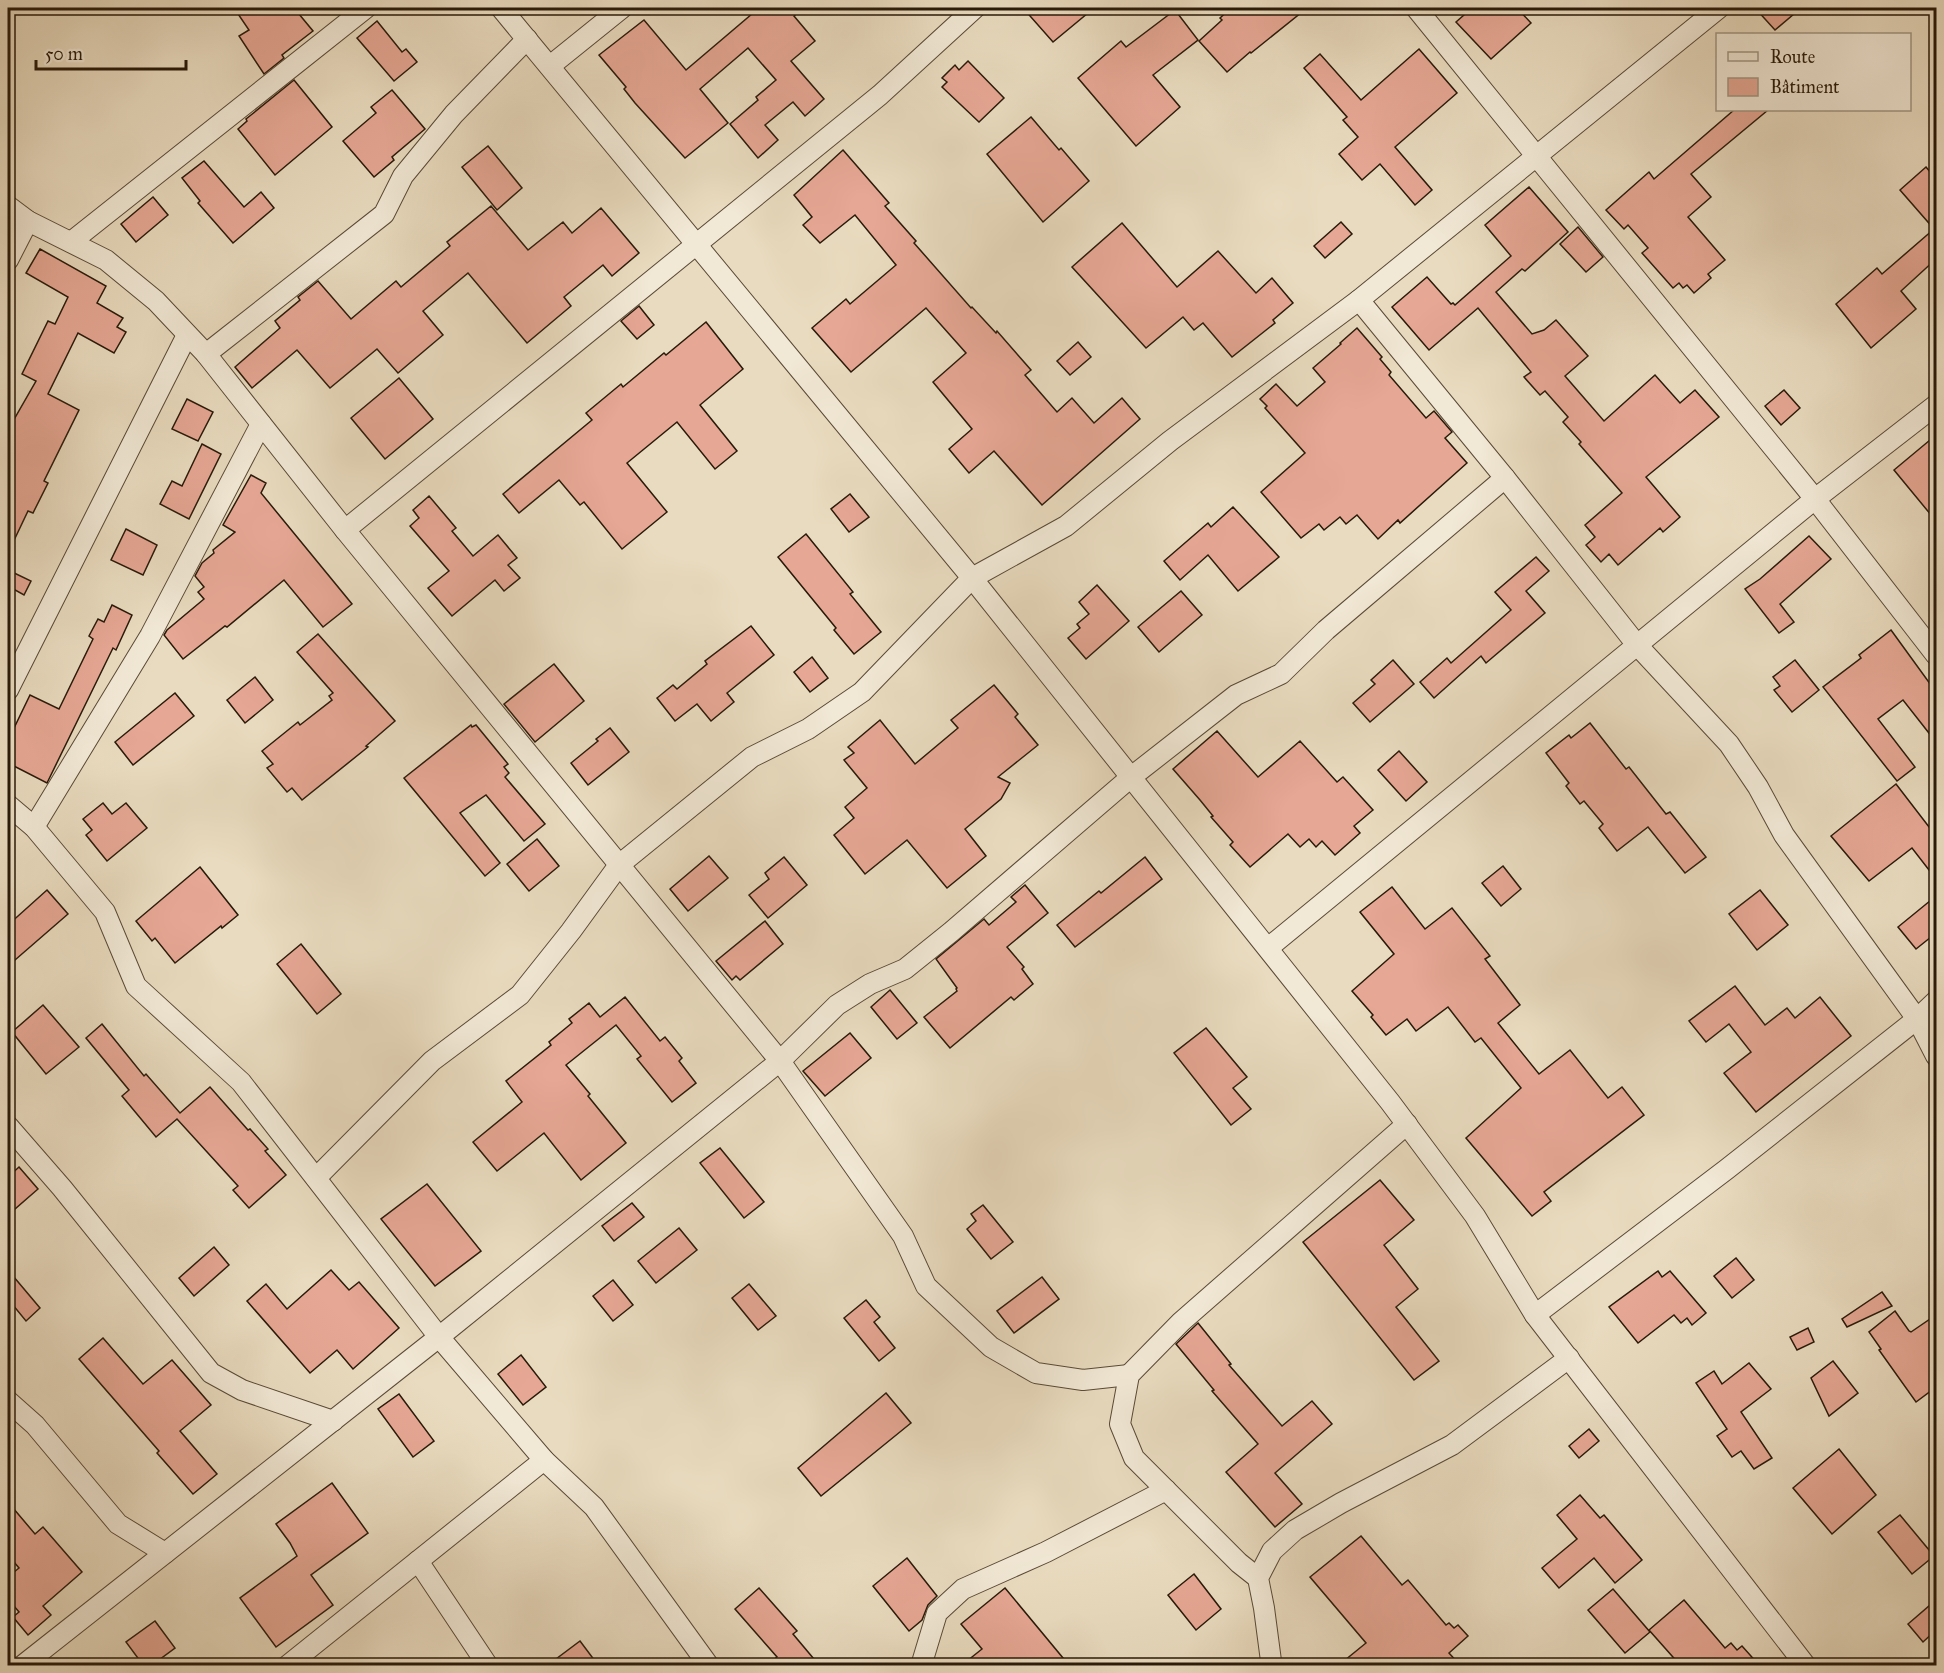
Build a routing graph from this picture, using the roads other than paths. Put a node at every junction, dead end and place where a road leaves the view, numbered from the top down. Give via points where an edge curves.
1 (366, 8) edge
2 (501, 8) edge
3 (622, 8) edge
4 (975, 8) edge
5 (1416, 8) edge
6 (1719, 8) edge
7 (527, 39) junction
8 (550, 66) junction
9 (1536, 156) junction
10 (8, 206) edge
11 (28, 221) junction
12 (71, 242) junction
13 (698, 244) junction
14 (8, 260) edge
15 (1359, 300) junction
16 (187, 335) junction
17 (206, 354) junction
18 (1936, 405) edge
19 (261, 424) junction
20 (1505, 478) junction
21 (1815, 499) junction
22 (345, 530) junction
23 (972, 578) junction
24 (1637, 645) junction
25 (1936, 655) edge
26 (8, 690) edge
27 (1130, 778) junction
28 (8, 805) edge
29 (34, 827) junction
30 (619, 865) junction
31 (1268, 948) junction
32 (1936, 1001) edge
33 (1917, 1020) junction
34 (1936, 1056) edge
35 (780, 1061) junction
36 (1407, 1124) junction
37 (8, 1126) edge
38 (316, 1178) junction
39 (1535, 1315) junction
40 (440, 1337) junction
41 (1569, 1358) junction
42 (1129, 1374) junction
43 (8, 1401) edge
44 (333, 1421) junction
45 (544, 1460) junction
46 (1166, 1490) junction
47 (165, 1553) junction
48 (418, 1561) junction
49 (1258, 1578) junction
50 (22, 1665) edge
51 (287, 1665) edge
52 (488, 1665) edge
53 (709, 1665) edge
54 (921, 1665) edge
55 (1269, 1665) edge
56 (1806, 1665) edge

1 - 12 street
2 - 7 street
3 - 8 street
4 - 13 street via 880,95
5 - 9 street
6 - 9 street
7 - 8 street
7 - 17 street via 454,114 403,176 384,214
8 - 13 street
9 - 15 street
9 - 21 street
10 - 11 street
11 - 12 street
11 - 14 street
12 - 16 street via 106,260 156,301
13 - 22 street
13 - 23 street
15 - 20 street
15 - 23 street via 1170,441 1066,526
16 - 17 street
16 - 26 street
17 - 19 street
18 - 21 street
19 - 22 street
19 - 29 street via 150,636
20 - 24 street
20 - 27 street via 1326,630 1281,674 1236,696
21 - 24 street
21 - 25 street
22 - 30 street
23 - 27 street
23 - 30 street via 862,692 808,729 752,757
24 - 31 street
24 - 33 street via 1730,744 1784,835
27 - 31 street
27 - 35 street via 905,969 870,984 837,1005
28 - 29 street
29 - 38 street via 105,912 136,986 241,1082
30 - 35 street
30 - 38 street via 520,995 432,1062
31 - 36 street
32 - 33 street
33 - 34 street
33 - 39 street
35 - 40 street
35 - 42 street via 903,1236 926,1286 991,1347 1036,1372 1083,1380
36 - 39 street via 1475,1216
36 - 42 street via 1181,1322
37 - 44 street via 211,1372 242,1390
38 - 40 street
39 - 41 street
40 - 44 street
40 - 45 street
41 - 49 street via 1452,1445 1294,1530 1272,1551
41 - 56 street
42 - 46 street via 1120,1424 1134,1458
43 - 47 street via 35,1425 118,1524
44 - 47 street
45 - 48 street
45 - 53 street via 594,1507
46 - 49 street
46 - 54 street via 1046,1552 963,1589 937,1613
47 - 50 street
48 - 51 street
48 - 52 street
49 - 55 street

